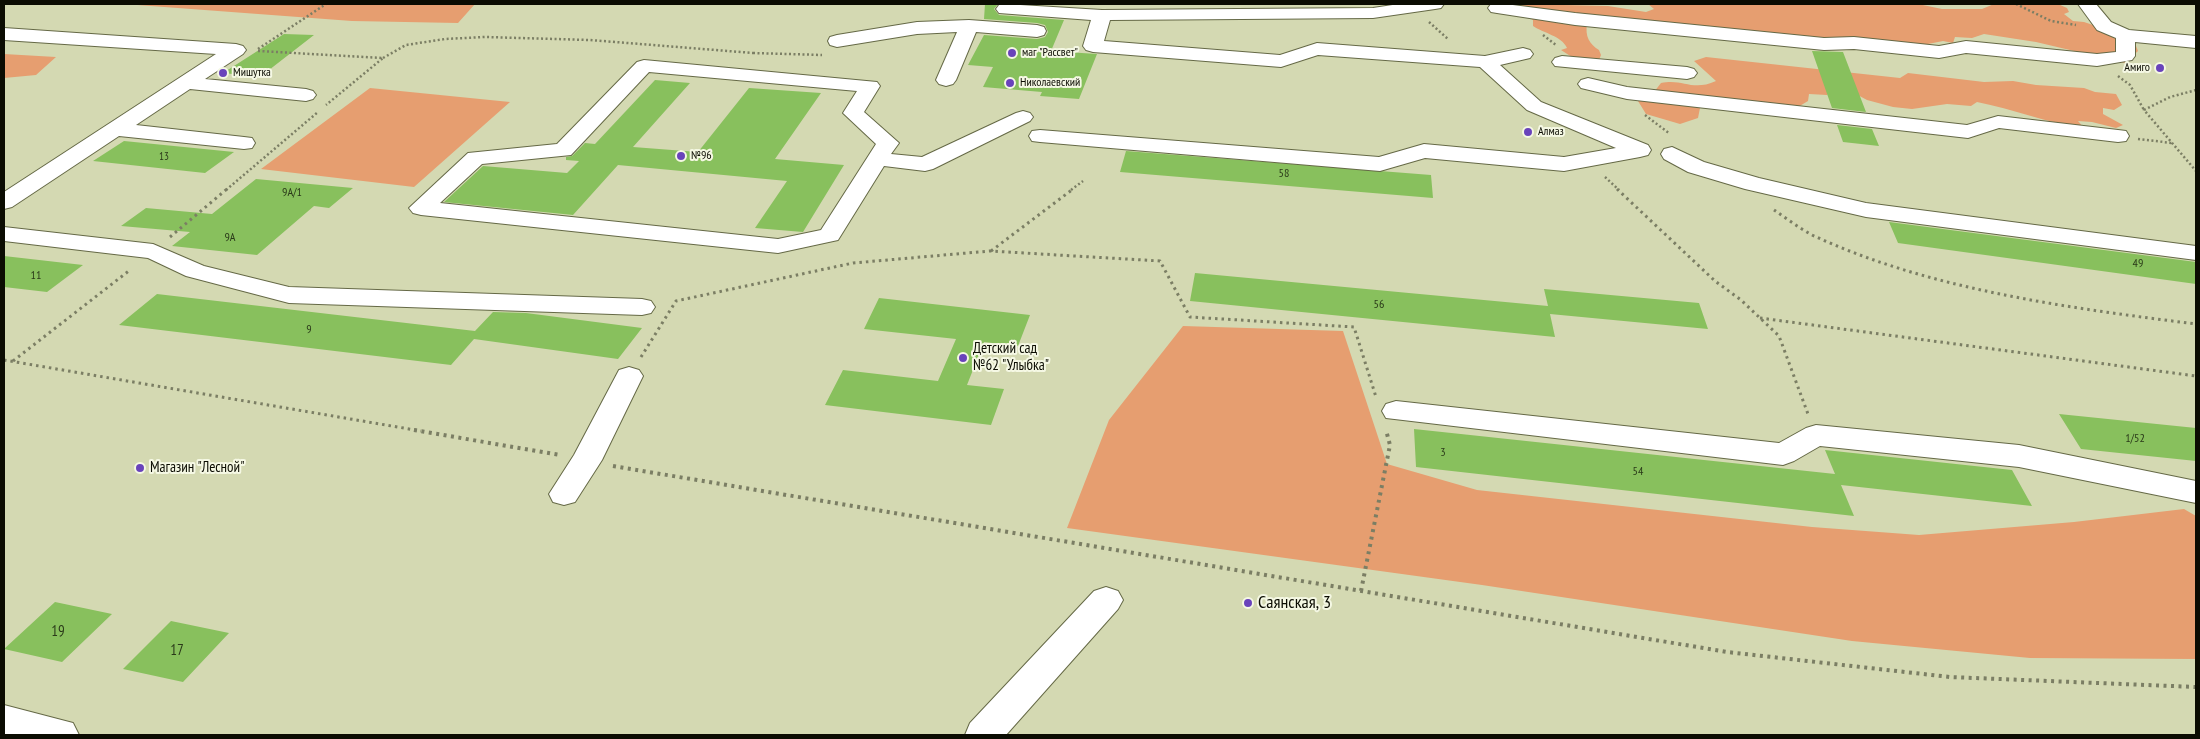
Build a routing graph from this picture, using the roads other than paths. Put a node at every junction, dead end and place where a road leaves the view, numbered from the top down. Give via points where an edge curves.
1 (1434, 4) edge
2 (2087, 4) edge
3 (1005, 8) dead end
4 (1497, 8) dead end
5 (1102, 15) junction
6 (969, 26) junction
7 (1037, 31) dead end
8 (4, 34) edge
9 (2126, 35) junction
10 (2196, 42) edge
11 (832, 48) road end
12 (1523, 54) dead end
13 (1479, 62) junction
14 (1562, 62) dead end
15 (1687, 73) dead end
16 (946, 80) dead end
17 (186, 83) junction
18 (1588, 84) dead end
19 (306, 95) dead end
20 (1023, 117) dead end
21 (115, 130) junction
22 (1040, 136) dead end
23 (2118, 136) road end
24 (244, 143) dead end
25 (1672, 154) dead end
26 (877, 159) junction
27 (4, 202) edge
28 (4, 234) edge
29 (2196, 253) edge
30 (642, 307) dead end
31 (629, 376) road end
32 (1386, 413) road end
33 (2196, 492) edge
34 (564, 494) dead end
35 (1106, 600) dead end
36 (4, 721) edge
37 (60, 735) edge
38 (983, 735) edge

1 - 5 street via 1373,13
2 - 9 street via 2104,26
3 - 5 street
4 - 9 street via 1824,44 1854,43 1939,52 1966,47 2097,60 2125,56
5 - 13 street via 1093,46 1282,61 1317,49
6 - 7 street
6 - 11 street via 917,28
6 - 16 street
8 - 17 street via 236,50
9 - 10 street
12 - 13 street
13 - 22 street via 1534,106 1640,150 1564,164 1424,151 1380,164
14 - 15 street
17 - 19 street
17 - 21 street
18 - 23 street via 1627,93 1968,132 1998,122
20 - 26 street via 925,164
21 - 24 street
21 - 27 street
25 - 29 street via 1696,166 1753,184 1866,210
26 - 26 street via 888,143 853,113 870,86 644,66 563,150 476,158 421,208 778,246 830,235
28 - 30 street via 153,251 195,271 289,295
31 - 34 street via 587,460
32 - 33 street via 1783,454 1816,434 2019,456
35 - 38 street
36 - 37 street

